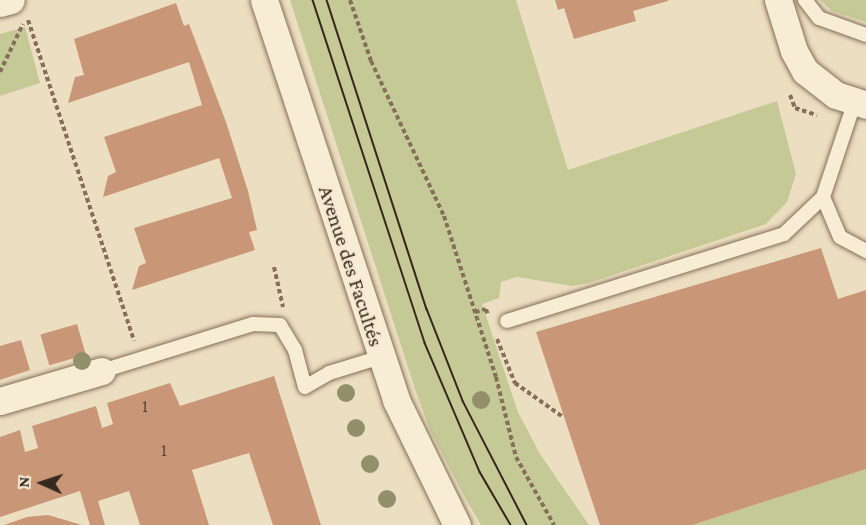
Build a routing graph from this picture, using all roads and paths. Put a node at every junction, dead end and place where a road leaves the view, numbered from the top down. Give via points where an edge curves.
1 (11, 0) edge
2 (264, 0) edge
3 (350, 0) edge
4 (778, 0) edge
5 (804, 0) edge
6 (0, 3) edge
7 (866, 35) edge
8 (0, 72) edge
9 (860, 103) edge
10 (823, 197) junction
11 (866, 251) edge
12 (274, 267) dead end
13 (475, 312) junction
14 (507, 321) dead end
15 (280, 325) junction
16 (492, 325) dead end
17 (496, 335) dead end
18 (381, 357) junction
19 (139, 359) junction
20 (102, 371) joint
21 (0, 401) edge
22 (562, 417) dead end
23 (456, 525) edge
24 (554, 525) edge

1 - 6 street
2 - 18 street, Avenue des Facultés
3 - 13 path via 371,61 444,216
4 - 9 street via 794,51 805,71 836,95
5 - 7 lane via 819,18
8 - 19 path via 27,15
9 - 10 lane
10 - 11 lane via 840,237
10 - 14 lane via 784,234
12 - 15 path via 283,305
13 - 16 path via 486,309
13 - 24 path via 516,457
15 - 18 lane via 294,350 305,387 329,374
15 - 19 lane via 253,324
17 - 22 path via 515,383
18 - 23 street, Avenue des Facultés via 396,400
19 - 20 lane
20 - 21 street

